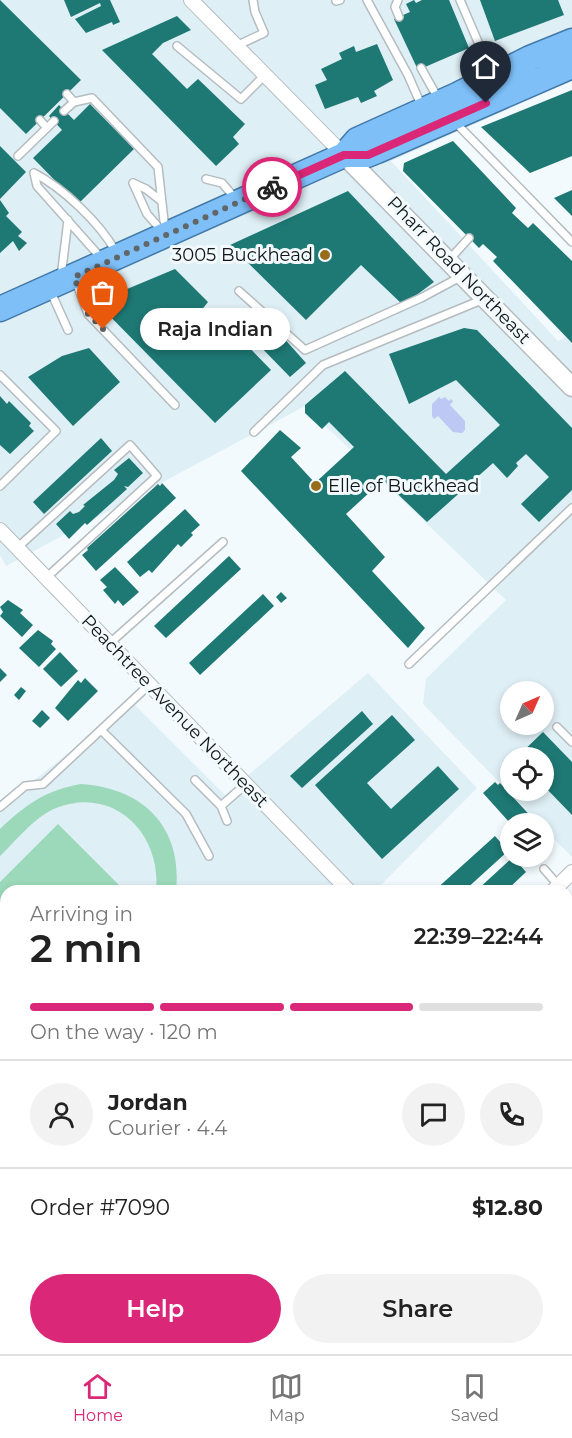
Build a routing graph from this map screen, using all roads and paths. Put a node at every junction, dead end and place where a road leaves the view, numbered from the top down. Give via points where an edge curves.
1 (191, 0) edge
2 (367, 0) edge
3 (398, 0) edge
4 (460, 0) edge
5 (255, 2) edge
6 (399, 17) dead end
7 (572, 41) edge
8 (177, 46) dead end
9 (236, 46) junction
10 (572, 66) edge
11 (421, 68) dead end
12 (265, 75) junction
13 (493, 77) junction
14 (67, 94) dead end
15 (74, 102) junction
16 (438, 110) junction
17 (64, 111) dead end
18 (40, 120) dead end
19 (54, 121) dead end
20 (47, 128) junction
21 (344, 155) junction
22 (18, 156) dead end
23 (206, 179) dead end
24 (160, 200) junction
25 (239, 202) junction
26 (68, 220) junction
27 (166, 235) junction
28 (469, 238) dead end
29 (572, 242) edge
30 (112, 260) junction
31 (449, 260) junction
32 (464, 275) junction
33 (61, 282) junction
34 (240, 291) dead end
35 (487, 298) junction
36 (0, 309) edge
37 (68, 330) dead end
38 (0, 375) edge
39 (572, 387) edge
40 (175, 405) dead end
41 (254, 432) dead end
42 (2, 480) edge
43 (572, 508) edge
44 (0, 530) edge
45 (223, 542) dead end
46 (17, 548) junction
47 (46, 578) junction
48 (110, 643) junction
49 (409, 664) dead end
50 (150, 684) junction
51 (557, 727) dead end
52 (101, 730) junction
53 (572, 742) edge
54 (195, 780) dead end
55 (246, 784) junction
56 (221, 806) junction
57 (0, 807) edge
58 (227, 821) dead end
59 (209, 856) dead end
60 (543, 869) dead end
61 (572, 872) edge
62 (344, 885) edge
63 (554, 885) edge
64 (559, 885) edge

1 - 9 street
2 - 16 lane via 408,75
3 - 6 lane via 395,7
4 - 13 lane
5 - 9 lane via 264,33
7 - 13 highway
8 - 12 lane via 241,99
9 - 12 street
10 - 16 highway
11 - 16 lane
12 - 21 street
13 - 16 highway
14 - 15 lane
15 - 17 lane
15 - 24 lane via 92,98 158,167
16 - 21 highway via 368,155
16 - 29 lane
18 - 20 lane
19 - 20 lane
20 - 22 lane
21 - 25 highway
21 - 31 street, Pharr Road Northeast
23 - 25 lane via 222,183
24 - 27 lane
24 - 27 lane via 133,183 147,214
25 - 27 highway
26 - 30 lane
26 - 30 lane via 37,186 34,173 52,182 108,236
26 - 33 lane
27 - 30 highway
28 - 31 lane
30 - 33 highway
31 - 32 street, Pharr Road Northeast
32 - 34 lane via 305,350
32 - 35 street, Pharr Road Northeast
33 - 36 highway
33 - 37 lane
33 - 40 lane
35 - 39 street, Pharr Road Northeast
35 - 41 lane via 323,365
38 - 42 lane via 56,431
43 - 49 lane
44 - 46 street, Peachtree Avenue Northeast
45 - 48 lane
46 - 47 street, Peachtree Avenue Northeast
46 - 47 lane via 130,445 157,476
47 - 48 street, Peachtree Avenue Northeast
48 - 50 street, Peachtree Avenue Northeast
50 - 52 lane
50 - 55 street, Peachtree Avenue Northeast
51 - 53 lane
52 - 57 lane via 44,784 25,786
52 - 59 lane via 186,814
54 - 56 lane
55 - 56 lane
55 - 62 street, Peachtree Avenue Northeast
56 - 58 lane
60 - 63 lane
61 - 64 street

